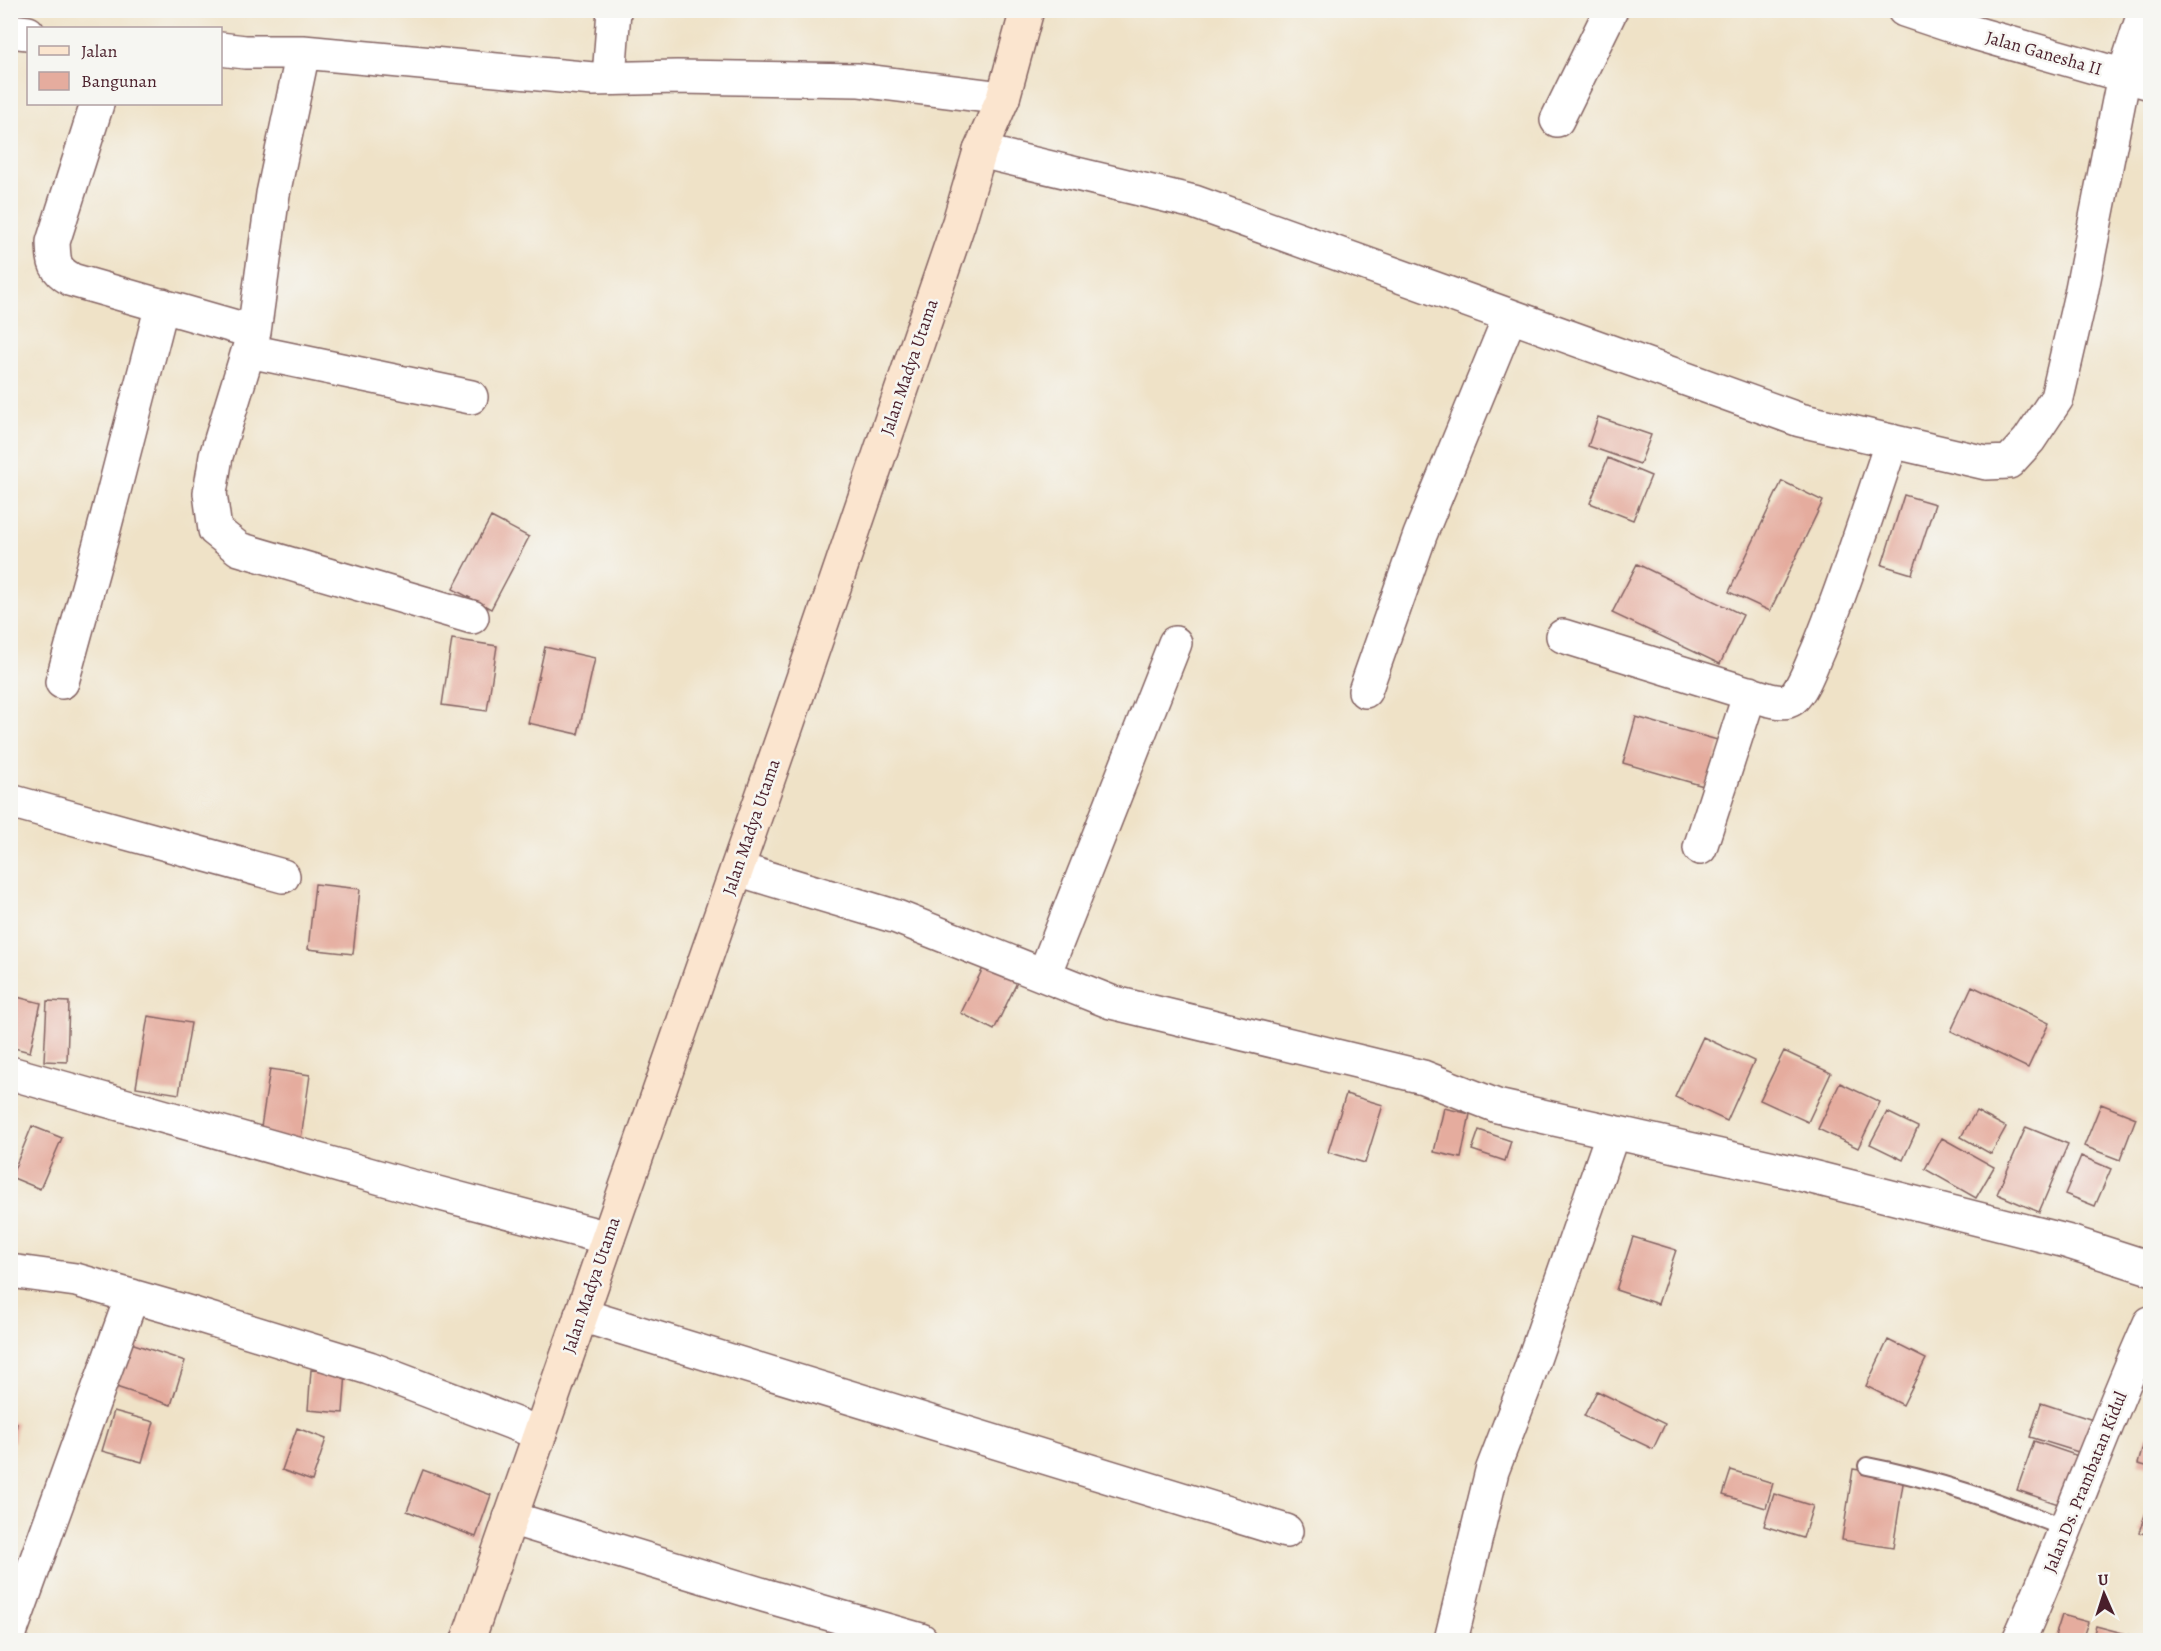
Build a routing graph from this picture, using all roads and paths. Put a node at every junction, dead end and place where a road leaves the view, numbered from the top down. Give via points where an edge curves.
1 (614, 10) edge
2 (1027, 10) edge
3 (1611, 10) edge
4 (1904, 10) edge
5 (2145, 10) edge
6 (10, 31) edge
7 (27, 33) edge
8 (222, 49) edge
9 (303, 52) junction
10 (609, 78) junction
11 (2137, 79) edge
12 (1003, 98) junction
13 (97, 105) edge
14 (1557, 120) dead end
15 (980, 151) junction
16 (162, 305) junction
17 (1510, 316) junction
18 (252, 342) junction
19 (471, 397) dead end
20 (1892, 441) junction
21 (472, 617) dead end
22 (1563, 636) dead end
23 (1175, 643) dead end
24 (62, 682) dead end
25 (1365, 691) dead end
26 (1750, 693) junction
27 (10, 801) edge
28 (1700, 848) dead end
29 (736, 869) junction
30 (283, 876) dead end
31 (1044, 975) junction
32 (10, 1073) edge
33 (1609, 1131) junction
34 (608, 1238) junction
35 (2151, 1268) edge
36 (10, 1271) edge
37 (132, 1296) junction
38 (581, 1315) junction
39 (2151, 1323) edge
40 (539, 1433) junction
41 (1867, 1466) dead end
42 (510, 1518) junction
43 (2067, 1529) junction
44 (1286, 1532) dead end
45 (10, 1633) edge
46 (468, 1641) edge
47 (921, 1641) edge
48 (1451, 1641) edge
49 (2019, 1641) edge

1 - 10 street
2 - 12 street, Jalan Madya Utama
3 - 14 street
4 - 11 street, Jalan Ganesha II
5 - 11 street
6 - 7 street
8 - 9 street
9 - 10 street
9 - 18 street via 273,194
10 - 12 street via 858,80
11 - 20 street via 2057,398 2030,440 2009,462 1986,463
12 - 15 street, Jalan Madya Utama
13 - 16 street via 53,242 55,264 60,273 72,280
15 - 17 street via 1194,202
15 - 29 street, Jalan Madya Utama via 955,234
16 - 18 street
16 - 24 street
17 - 20 street via 1800,420
17 - 25 street via 1420,535
18 - 19 street
18 - 21 street via 216,456 210,493 215,530 239,549
20 - 26 street via 1832,617 1797,693 1785,702
22 - 26 street
23 - 31 street
26 - 28 street
27 - 30 street
29 - 31 street via 897,917
29 - 34 street, Jalan Madya Utama
31 - 33 street via 1111,1002 1424,1077 1497,1106
32 - 34 street
33 - 35 street via 2066,1241
33 - 48 street via 1524,1388 1491,1471
34 - 38 street, Jalan Madya Utama
36 - 37 street via 76,1280
37 - 40 street via 369,1368
37 - 45 street
38 - 40 street, Jalan Madya Utama
38 - 44 street
39 - 43 street, Jalan Ds. Prambatan Kidul
40 - 42 street, Jalan Madya Utama
41 - 43 lane via 1909,1474
42 - 46 street, Jalan Madya Utama
42 - 47 street
43 - 49 street, Jalan Ds. Prambatan Kidul

